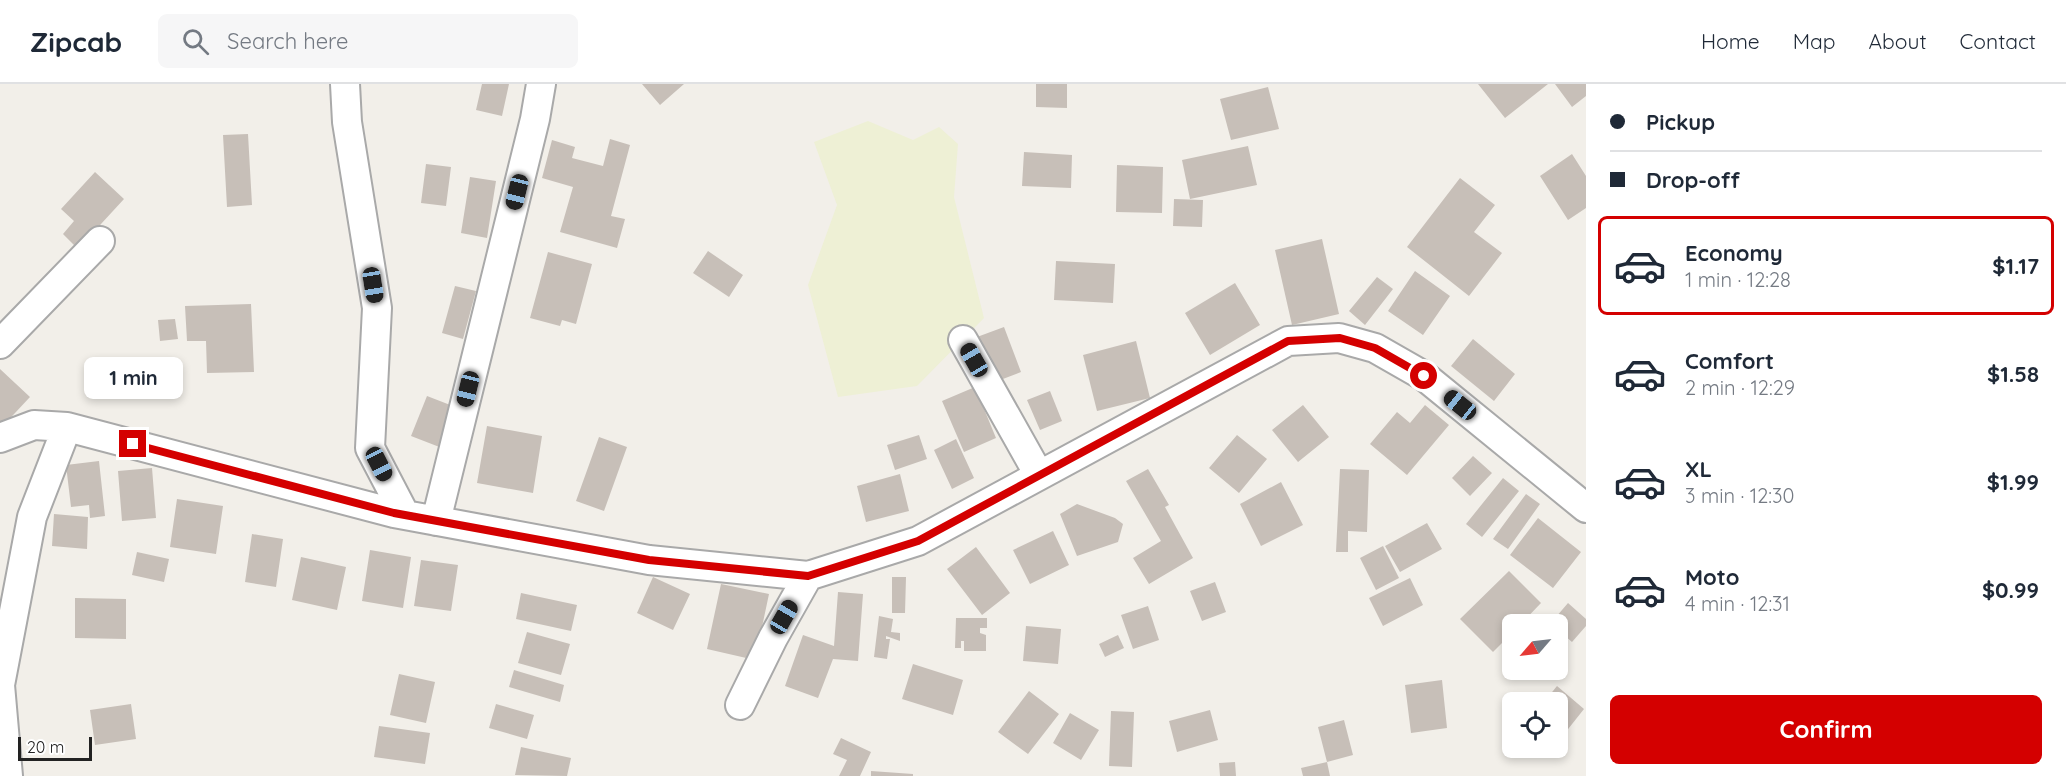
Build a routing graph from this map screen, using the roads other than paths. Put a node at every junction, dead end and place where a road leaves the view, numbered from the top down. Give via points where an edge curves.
1 (345, 84) edge
2 (541, 84) edge
3 (100, 241) dead end
4 (963, 340) dead end
5 (0, 344) edge
6 (67, 427) junction
7 (0, 438) edge
8 (1039, 475) junction
9 (1586, 508) edge
10 (405, 515) junction
11 (436, 520) junction
12 (808, 576) junction
13 (740, 705) dead end
14 (8, 776) edge

1 - 10 street via 347,122 377,308 370,448
2 - 11 street
3 - 5 street
4 - 8 street
6 - 7 street via 34,425
6 - 10 street
6 - 14 street via 32,517 0,684
8 - 9 street via 1288,341 1340,338 1375,348 1424,376
8 - 12 street via 918,541
10 - 11 street
11 - 12 street via 649,560
12 - 13 street

